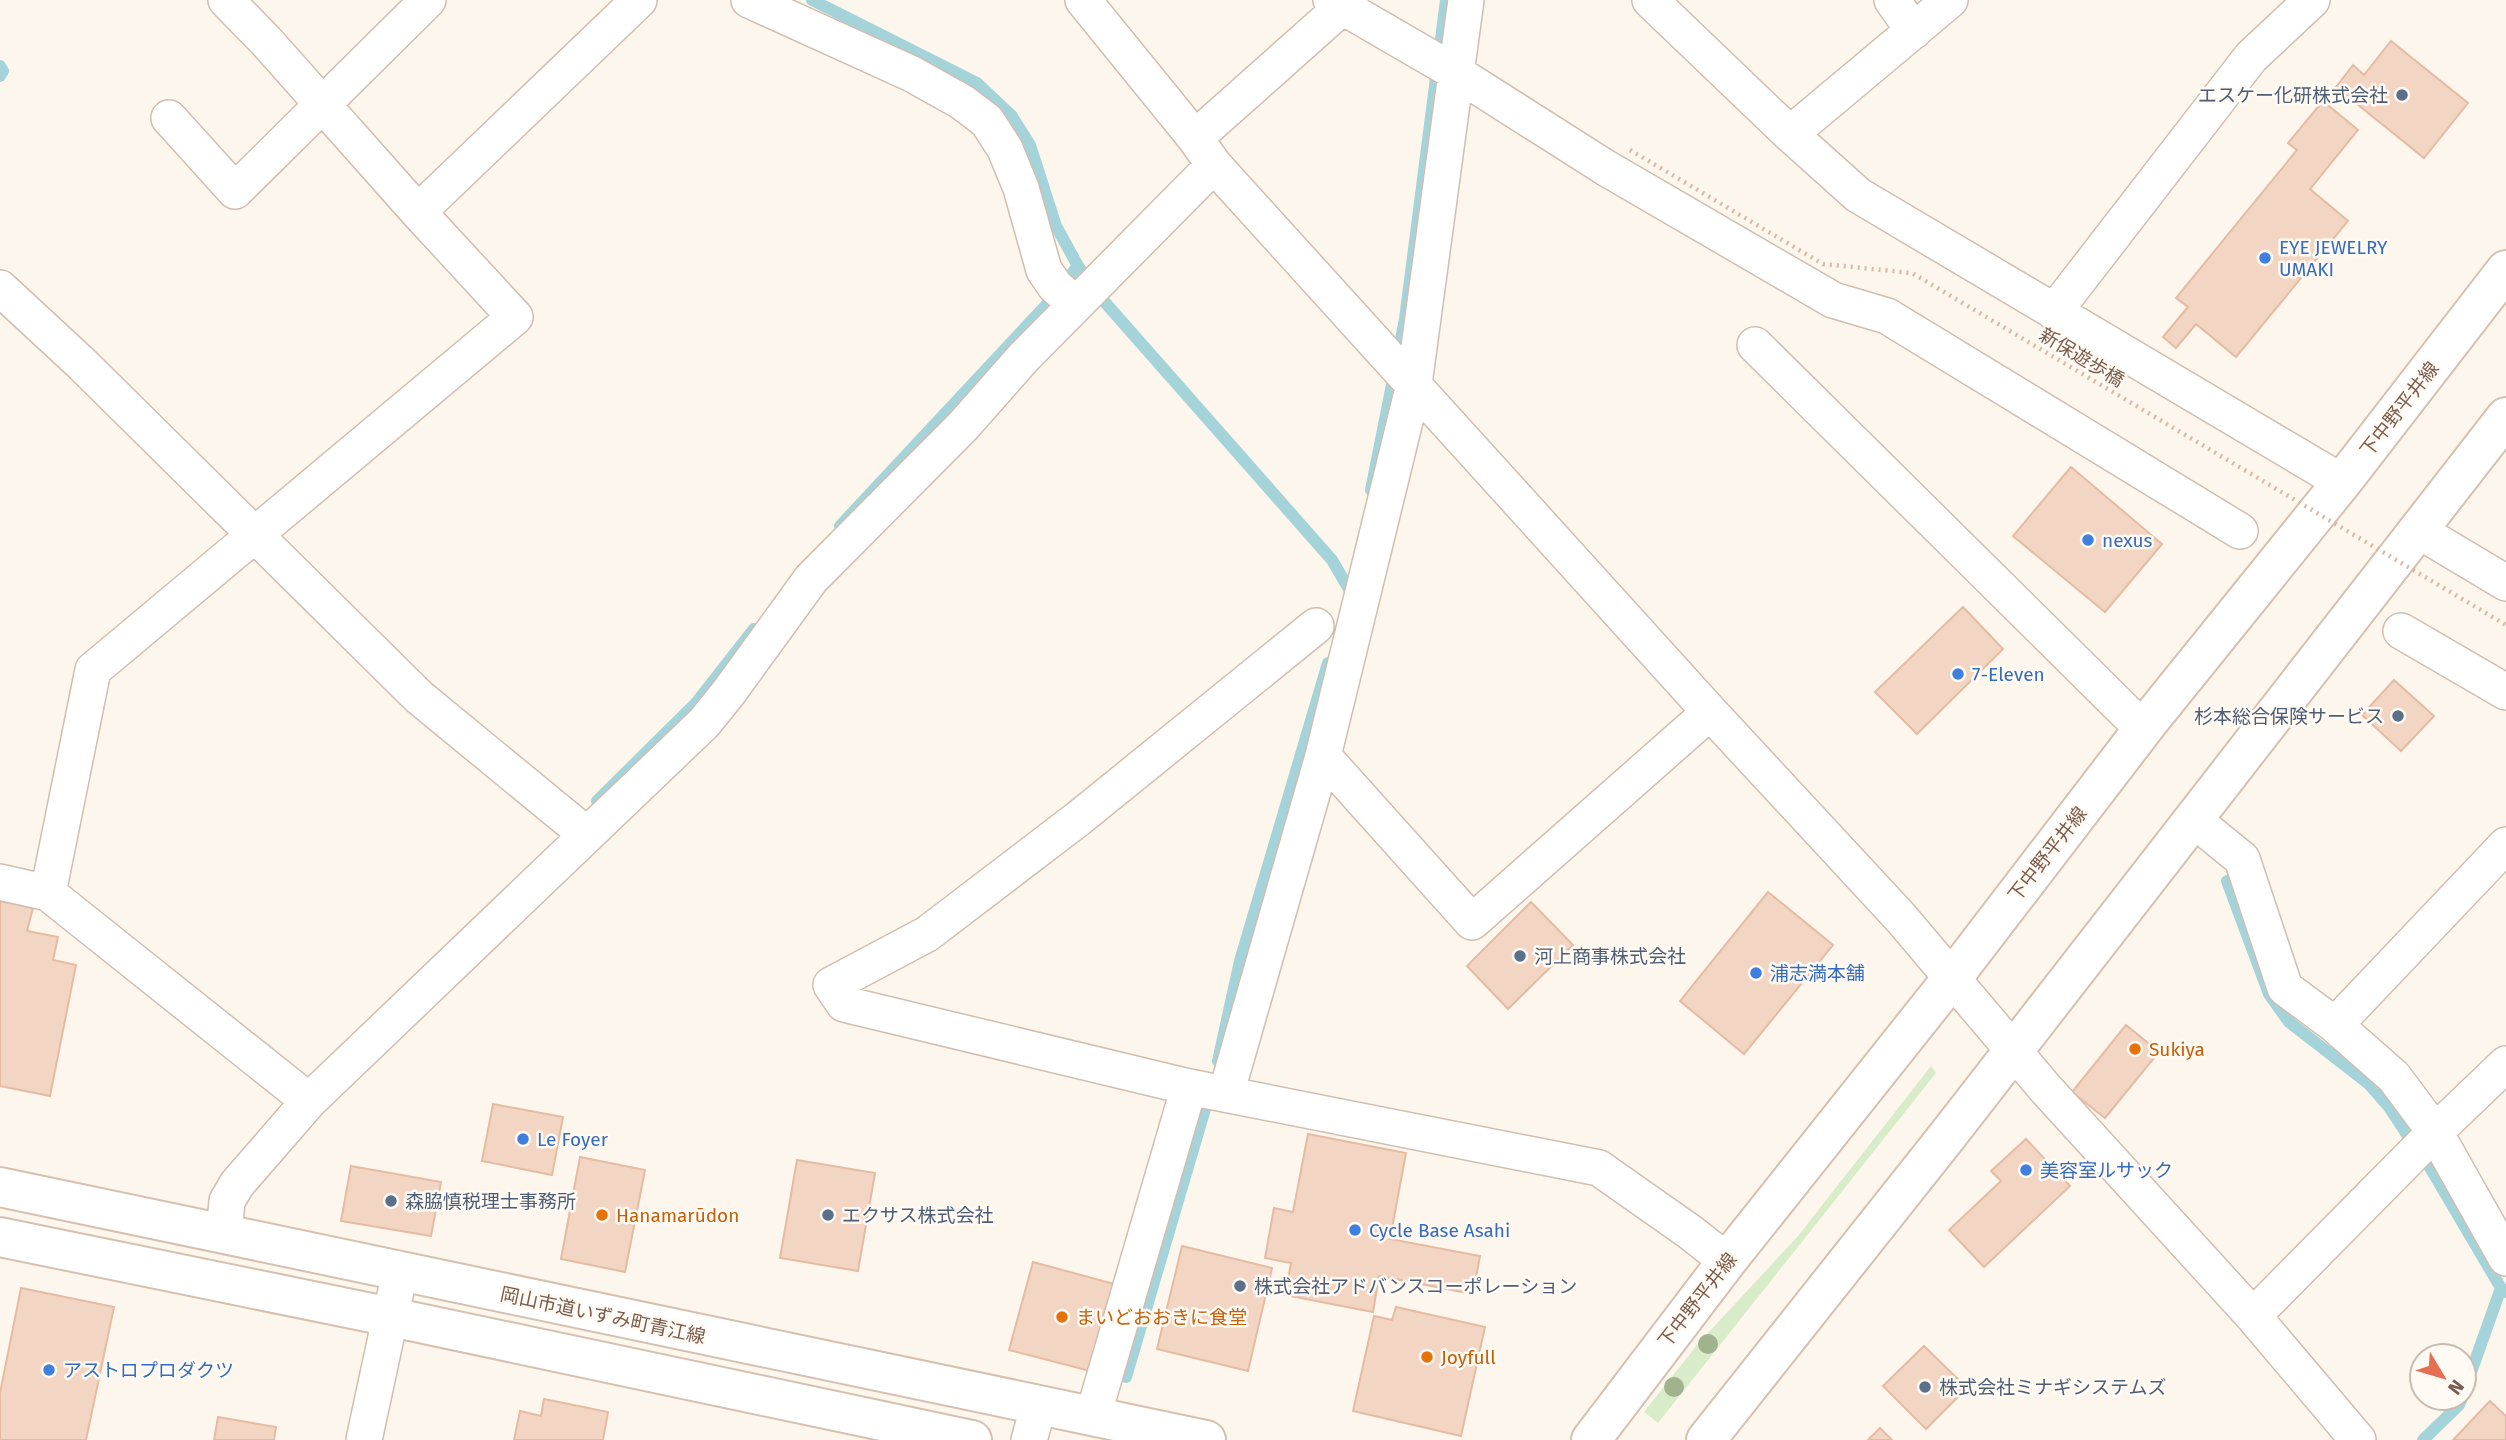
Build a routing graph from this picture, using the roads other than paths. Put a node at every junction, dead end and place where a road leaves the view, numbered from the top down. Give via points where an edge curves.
1 (226, 0) edge
2 (428, 0) edge
3 (639, 0) edge
4 (749, 0) edge
5 (1083, 0) edge
6 (1466, 0) edge
7 (1650, 0) edge
8 (1892, 0) edge
9 (1950, 0) edge
10 (2312, 0) edge
11 (1341, 2) edge
12 (1914, 31) junction
13 (1443, 65) junction
14 (322, 104) junction
15 (169, 118) dead end
16 (1790, 134) junction
17 (1205, 152) junction
18 (418, 212) junction
19 (2506, 270) edge
20 (0, 288) edge
21 (1075, 291) junction
22 (2054, 313) junction
23 (1755, 345) dead end
24 (1402, 371) junction
25 (2506, 417) edge
26 (2342, 482) junction
27 (2239, 531) dead end
28 (2419, 531) junction
29 (255, 533) junction
30 (2506, 583) edge
31 (1316, 625) dead end
32 (2401, 631) dead end
33 (2506, 692) edge
34 (1710, 712) junction
35 (2143, 729) junction
36 (1323, 756) junction
37 (2194, 820) junction
38 (587, 835) junction
39 (2506, 845) edge
40 (0, 882) edge
41 (48, 893) junction
42 (1953, 977) junction
43 (2335, 1025) junction
44 (2014, 1051) junction
45 (2506, 1064) edge
46 (1208, 1091) junction
47 (309, 1101) junction
48 (2435, 1132) junction
49 (0, 1187) edge
50 (224, 1234) junction
51 (0, 1237) edge
52 (2506, 1258) edge
53 (1727, 1261) junction
54 (400, 1272) junction
55 (2253, 1316) junction
56 (391, 1317) junction
57 (1093, 1416) junction
58 (1034, 1423) edge
59 (364, 1440) edge
60 (972, 1440) edge
61 (1206, 1440) edge
62 (1591, 1440) edge
63 (1706, 1440) edge
64 (2358, 1440) edge

1 - 14 street
2 - 14 street
3 - 18 street
4 - 21 street via 912,74 987,121 1005,149 1020,188 1044,270
5 - 17 street
6 - 13 street
7 - 16 street
8 - 12 street
9 - 12 street
10 - 22 street via 2251,57
11 - 13 street
11 - 17 street
12 - 16 street
13 - 24 street
13 - 27 street via 1606,168 1833,300 1887,316
14 - 15 street via 235,191
14 - 18 street
16 - 22 street via 1858,195
17 - 21 street
17 - 24 street
18 - 29 street via 515,317
19 - 26 street, 下中野平井線
20 - 29 street
21 - 38 street via 964,425 811,579 704,723
22 - 26 street
23 - 35 street
24 - 34 street
24 - 36 street
25 - 28 street
26 - 35 street, 下中野平井線
28 - 30 street
28 - 37 street
29 - 38 street via 419,697
29 - 41 street via 93,670
31 - 46 street via 928,934 831,985 844,1004
32 - 33 street
34 - 36 street via 1472,922
34 - 42 street
35 - 42 street, 下中野平井線
36 - 46 street
37 - 43 street via 2242,859 2285,988
37 - 44 street
38 - 47 street
39 - 43 street
40 - 41 street
41 - 47 street
42 - 44 street
42 - 53 street, 下中野平井線
43 - 48 street via 2394,1077
44 - 55 street
44 - 63 street
45 - 48 street
46 - 53 street via 1599,1168
46 - 57 street
47 - 50 street via 237,1184 227,1201
48 - 52 street
48 - 55 street
49 - 50 street, 岡山市道いずみ町青江線
50 - 54 street, 岡山市道いずみ町青江線
51 - 56 street
53 - 62 street, 下中野平井線
54 - 56 street
54 - 58 street, 岡山市道いずみ町青江線
55 - 64 street
56 - 59 street
56 - 60 street
57 - 58 street, 岡山市道いずみ町青江線
57 - 61 street, 岡山市道いずみ町青江線

